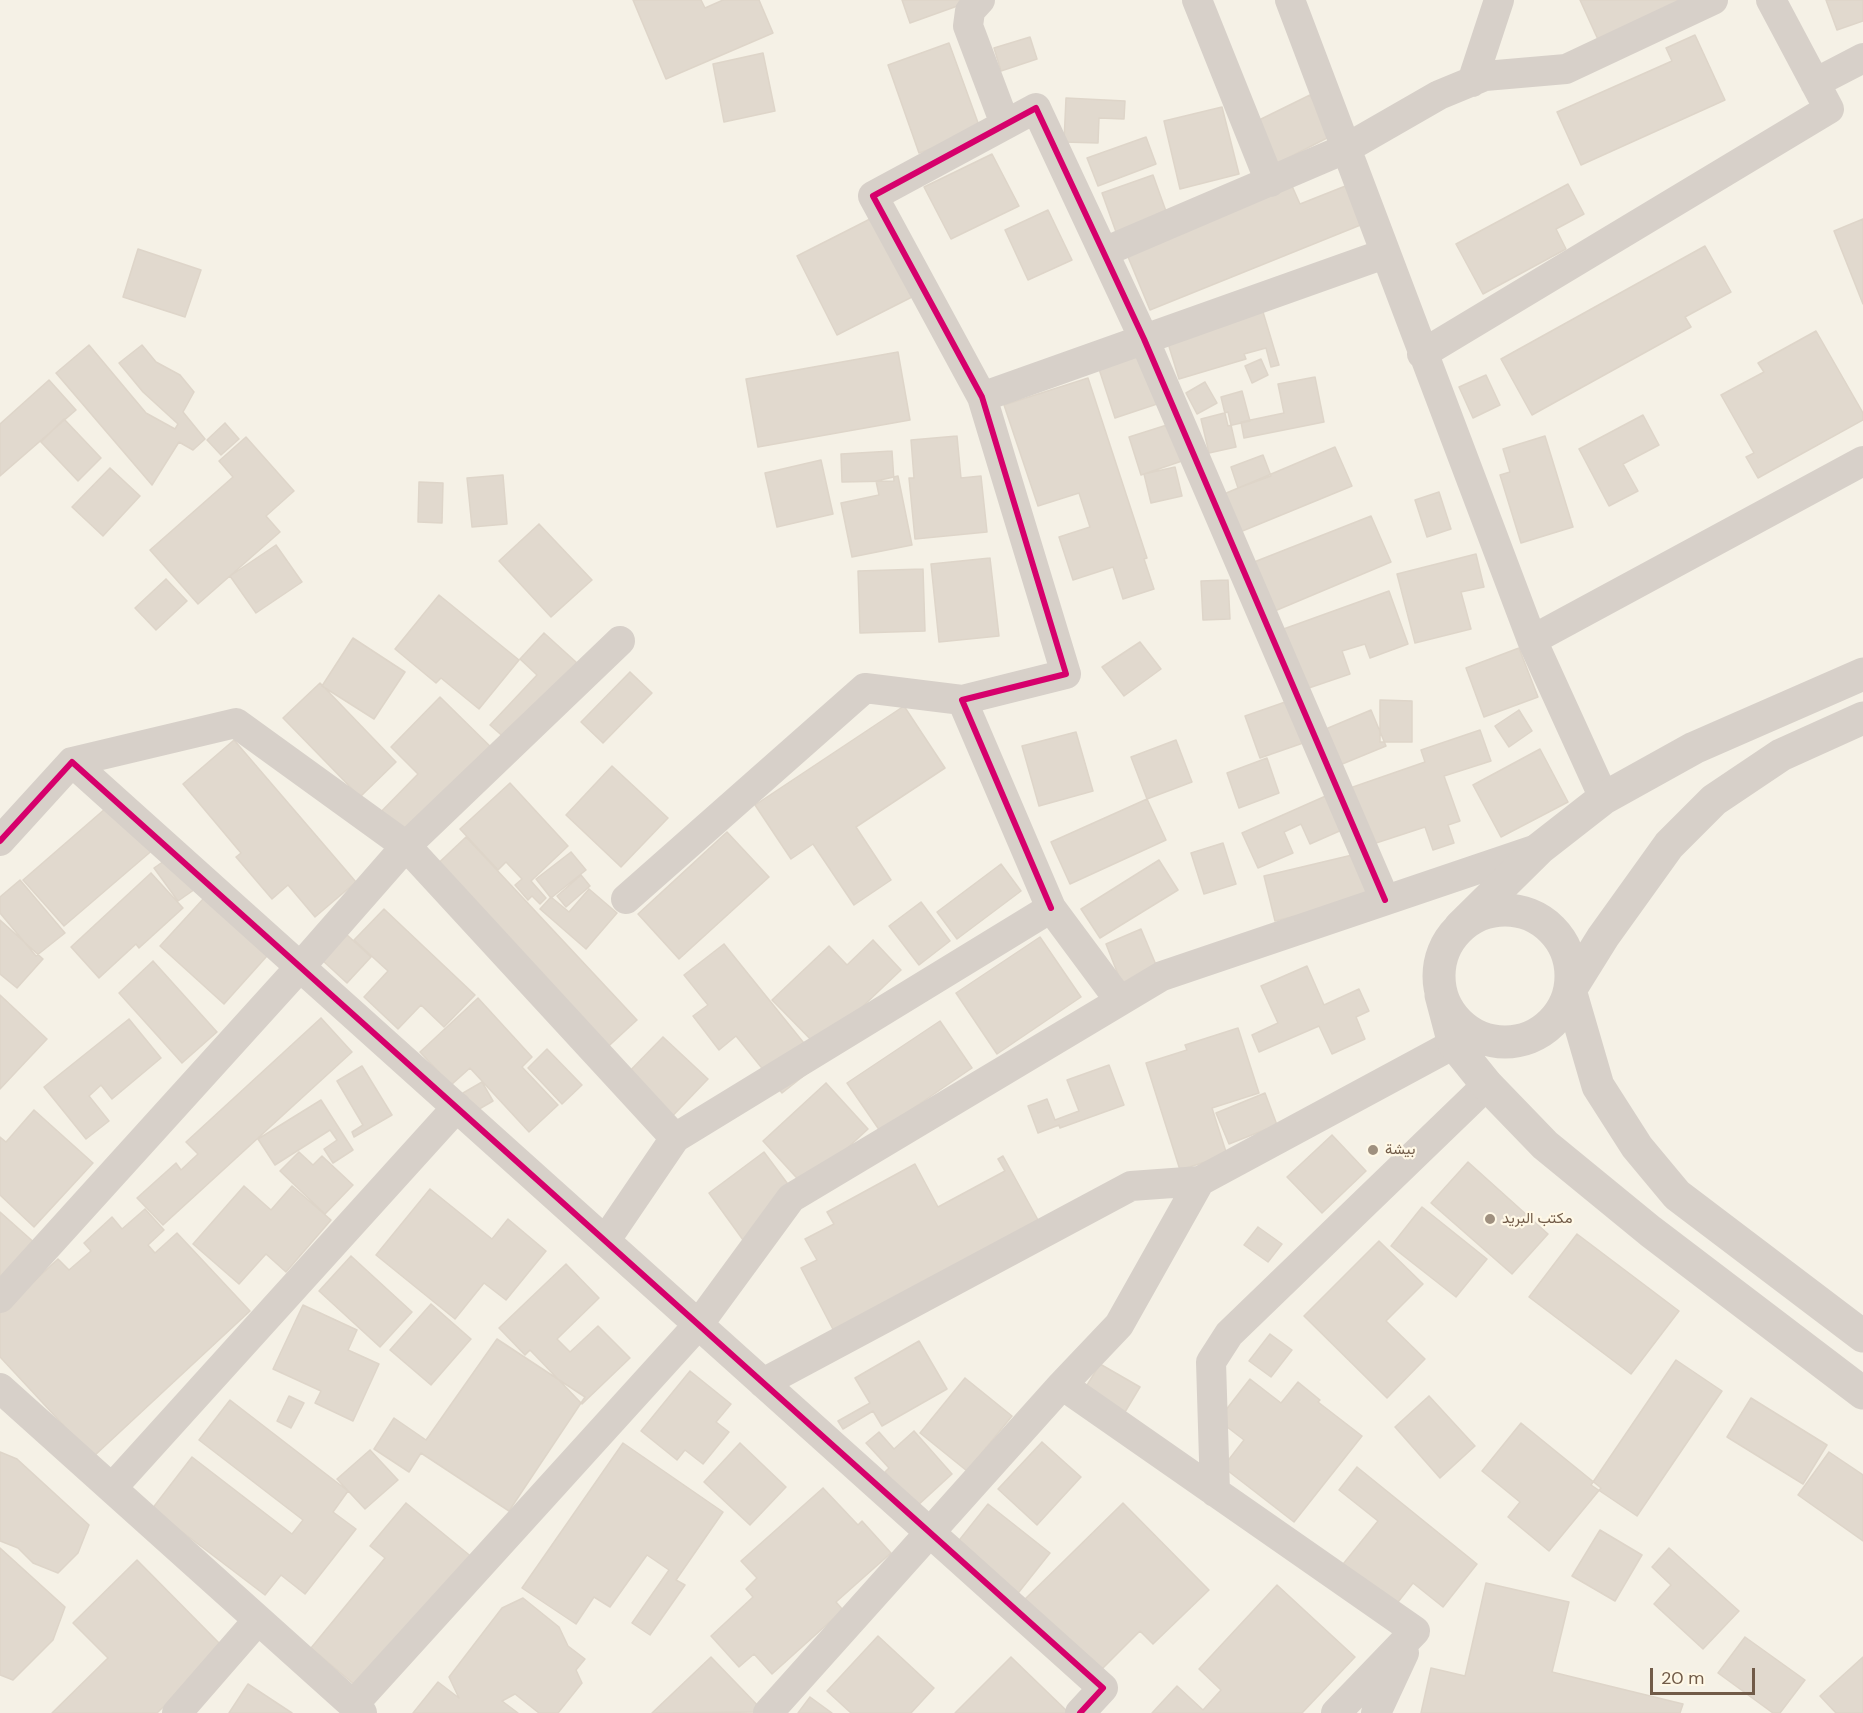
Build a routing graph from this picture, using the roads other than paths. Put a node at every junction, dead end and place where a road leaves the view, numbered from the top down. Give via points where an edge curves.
1 (981, 0) edge
2 (1197, 0) edge
3 (1290, 0) edge
4 (1499, 0) edge
5 (1713, 0) edge
6 (1771, 0) edge
7 (1863, 58) edge
8 (1472, 82) junction
9 (1815, 83) junction
10 (1005, 124) junction
11 (1345, 148) junction
12 (1270, 182) junction
13 (1104, 252) junction
14 (1384, 254) junction
15 (1144, 339) junction
16 (1422, 354) junction
17 (982, 397) junction
18 (1863, 461) edge
19 (1532, 640) junction
20 (620, 641) dead end
21 (1863, 674) edge
22 (962, 700) junction
23 (1863, 718) edge
24 (72, 762) junction
25 (1604, 798) junction
26 (0, 842) edge
27 (406, 846) junction
28 (1540, 848) junction
29 (626, 899) dead end
30 (1385, 900) junction
31 (1051, 908) junction
32 (1460, 927) junction
33 (300, 967) junction
34 (1570, 990) junction
35 (1441, 995) junction
36 (1120, 1001) junction
37 (1454, 1044) junction
38 (1487, 1085) junction
39 (457, 1107) junction
40 (675, 1138) junction
41 (1200, 1181) junction
42 (605, 1241) junction
43 (0, 1299) edge
44 (699, 1325) junction
45 (1863, 1336) edge
46 (763, 1383) junction
47 (1062, 1384) junction
48 (0, 1388) edge
49 (1863, 1393) edge
50 (112, 1488) junction
51 (1215, 1492) junction
52 (930, 1534) junction
53 (258, 1620) junction
54 (1415, 1631) junction
55 (358, 1709) edge
56 (177, 1713) edge
57 (768, 1713) edge
58 (1080, 1713) edge
59 (1336, 1713) edge
60 (1376, 1713) edge

1 - 10 street via 970,11 968,26
2 - 12 street
3 - 11 street
4 - 8 street
5 - 8 street via 1566,69 1485,76
6 - 9 street
7 - 9 street
8 - 11 street via 1439,95
9 - 16 street via 1829,109
10 - 13 street via 1036,108
10 - 17 street via 873,196
11 - 12 street
11 - 14 street
12 - 13 street
13 - 15 street
14 - 15 street
14 - 16 street
15 - 17 street
15 - 30 street
16 - 19 street
17 - 22 street via 1066,674
18 - 19 street
19 - 25 street
20 - 27 street
21 - 25 main road via 1694,748
22 - 29 street via 865,688
22 - 31 street
23 - 34 main road via 1781,755 1714,800 1668,845
24 - 26 street
24 - 27 street via 236,723
24 - 33 street
25 - 28 main road
27 - 33 street
27 - 40 street
28 - 30 street
28 - 32 main road
30 - 36 street via 1162,976
31 - 36 street
31 - 40 street
32 - 34 main road via 1479,915 1501,909 1524,912 1545,923 1564,944 1571,966
32 - 35 main road via 1444,950 1438,972
33 - 39 street
33 - 43 street
34 - 35 main road via 1561,1011 1546,1028 1526,1039 1502,1042 1480,1037 1460,1024
34 - 45 main road via 1598,1086 1637,1147 1670,1187
35 - 37 main road
36 - 44 street via 791,1198
37 - 38 main road
37 - 41 street
38 - 49 main road via 1545,1144 1650,1231
38 - 51 street via 1229,1334 1212,1362
39 - 42 street
39 - 50 street
40 - 42 street
41 - 46 street via 1131,1186
41 - 47 street via 1119,1325
42 - 44 street
44 - 46 street
44 - 55 street
46 - 52 street
47 - 51 street
47 - 52 street
48 - 50 street
50 - 53 street
51 - 54 street
52 - 57 street
52 - 58 street via 1103,1688
53 - 55 street
53 - 56 street
54 - 59 street
54 - 60 street

